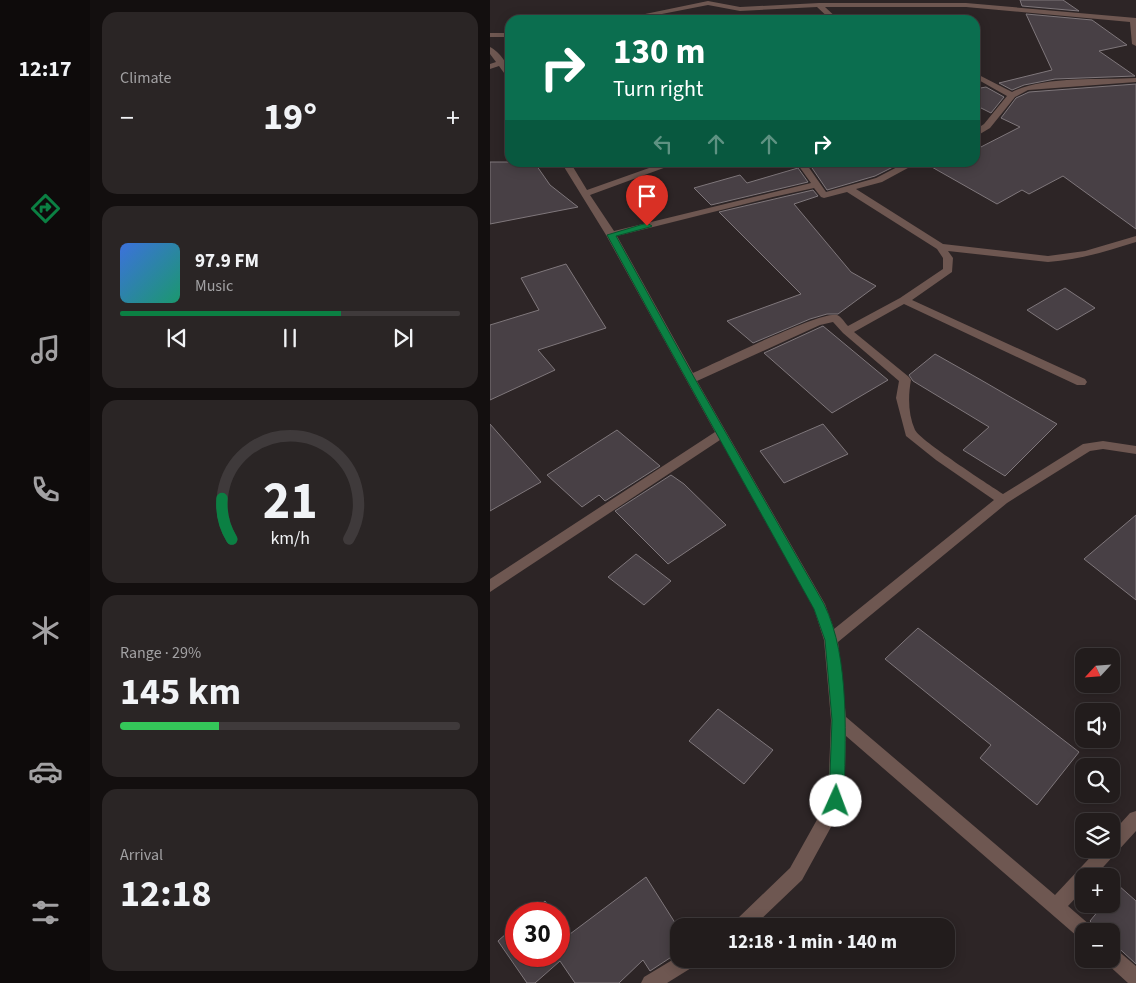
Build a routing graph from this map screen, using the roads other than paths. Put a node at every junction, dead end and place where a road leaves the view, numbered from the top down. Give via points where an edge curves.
1 (722, 0) edge
2 (750, 0) edge
3 (708, 3) junction
4 (819, 5) junction
5 (740, 9) junction
6 (646, 15) edge
7 (744, 15) edge
8 (830, 15) edge
9 (1134, 20) edge
10 (490, 35) edge
11 (505, 35) edge
12 (1136, 44) edge
13 (490, 49) edge
14 (502, 62) junction
15 (490, 67) edge
16 (505, 67) edge
17 (980, 78) edge
18 (1136, 80) edge
19 (1012, 95) junction
20 (980, 131) edge
21 (568, 167) edge
22 (662, 167) edge
23 (804, 167) edge
24 (905, 167) edge
25 (817, 185) junction
26 (849, 189) junction
27 (584, 194) junction
28 (611, 235) junction
29 (1136, 239) edge
30 (940, 247) junction
31 (904, 300) junction
32 (847, 331) junction
33 (690, 379) junction
34 (1081, 382) dead end
35 (722, 433) junction
36 (1136, 450) edge
37 (1003, 500) junction
38 (490, 586) edge
39 (831, 640) junction
40 (839, 720) junction
41 (1136, 819) edge
42 (1120, 836) edge
43 (1100, 858) edge
44 (1057, 906) junction
45 (750, 918) edge
46 (1075, 923) edge
47 (1120, 964) edge
48 (675, 968) edge
49 (1136, 978) edge
50 (650, 983) edge

1 - 3 street
2 - 5 street
3 - 5 street
3 - 6 street
4 - 5 street
4 - 8 street
4 - 9 street via 966,5
5 - 7 street
9 - 12 street
10 - 11 street
13 - 14 street
14 - 15 street
14 - 16 street
17 - 19 street
18 - 19 street via 1045,85 1026,88
19 - 20 street
21 - 27 street
22 - 27 street
23 - 25 street
24 - 26 street via 879,180
25 - 26 street via 824,195
25 - 28 street
26 - 30 street
27 - 28 street
28 - 33 street
29 - 30 street via 1048,259
30 - 31 street via 948,258 948,270
31 - 32 street
31 - 34 street
32 - 33 street via 835,318 817,322
32 - 37 street via 904,380 902,398 910,433
33 - 35 street
35 - 38 street
35 - 39 street via 820,608
36 - 37 street via 1103,445 1088,447
37 - 39 street
39 - 40 street
40 - 44 street
40 - 45 street via 836,801 796,874
41 - 42 street
43 - 44 street
44 - 46 street
47 - 49 street
48 - 50 street

